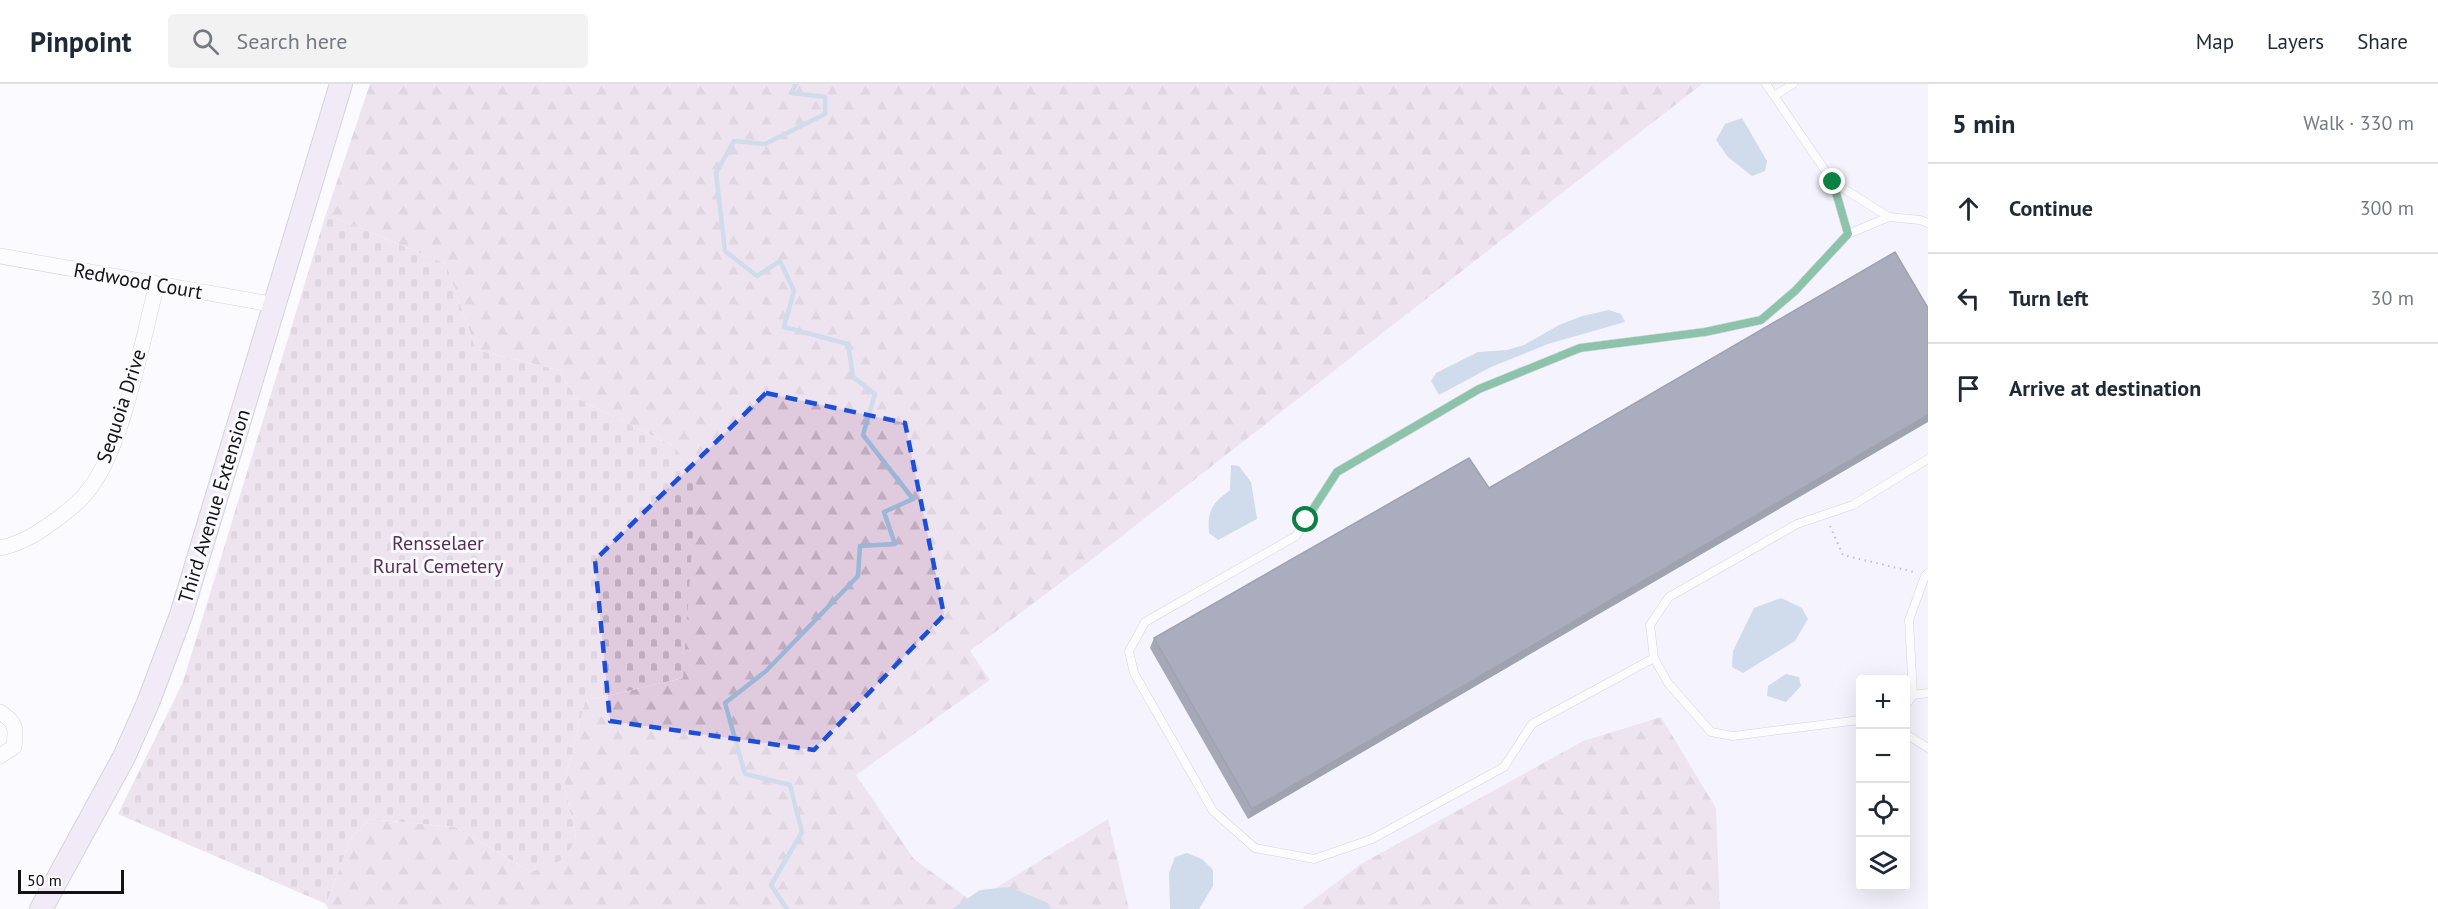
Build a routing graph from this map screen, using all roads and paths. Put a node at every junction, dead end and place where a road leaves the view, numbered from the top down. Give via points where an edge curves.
1 (341, 84) edge
2 (1766, 84) edge
3 (1793, 84) edge
4 (1774, 96) junction
5 (1833, 182) junction
6 (1888, 217) junction
7 (1928, 223) edge
8 (1848, 234) junction
9 (0, 256) edge
10 (157, 285) junction
11 (276, 305) junction
12 (1928, 459) edge
13 (1825, 515) junction
14 (0, 548) edge
15 (1927, 574) edge
16 (1654, 658) junction
17 (1928, 693) edge
18 (1912, 695) junction
19 (1910, 698) edge
20 (0, 712) edge
21 (1856, 721) edge
22 (1910, 737) edge
23 (1928, 748) edge
24 (0, 756) edge
25 (41, 909) edge

1 - 11 street, Third Avenue Extension
2 - 4 lane
3 - 4 lane
4 - 5 lane
5 - 6 lane
5 - 8 lane
6 - 7 lane
6 - 8 lane
8 - 16 lane via 1795,291 1761,320 1705,332 1580,348 1479,389 1337,472 1296,536 1145,622 1129,651 1134,673 1213,811 1255,848 1314,859 1372,839 1504,766 1532,724
9 - 10 street, Redwood Court
10 - 11 street, Redwood Court
10 - 14 street, Sequoia Drive via 128,398 100,473 88,491 59,518 24,540
11 - 25 street, Third Avenue Extension via 181,615 148,703 124,757
12 - 13 lane via 1853,505
13 - 15 path via 1843,555
13 - 16 lane via 1797,524 1669,597 1650,625
15 - 18 lane via 1909,620
16 - 21 lane via 1668,683 1711,732 1733,736
17 - 18 lane
18 - 19 lane
20 - 24 street via 15,726 16,734 14,747
22 - 23 lane

